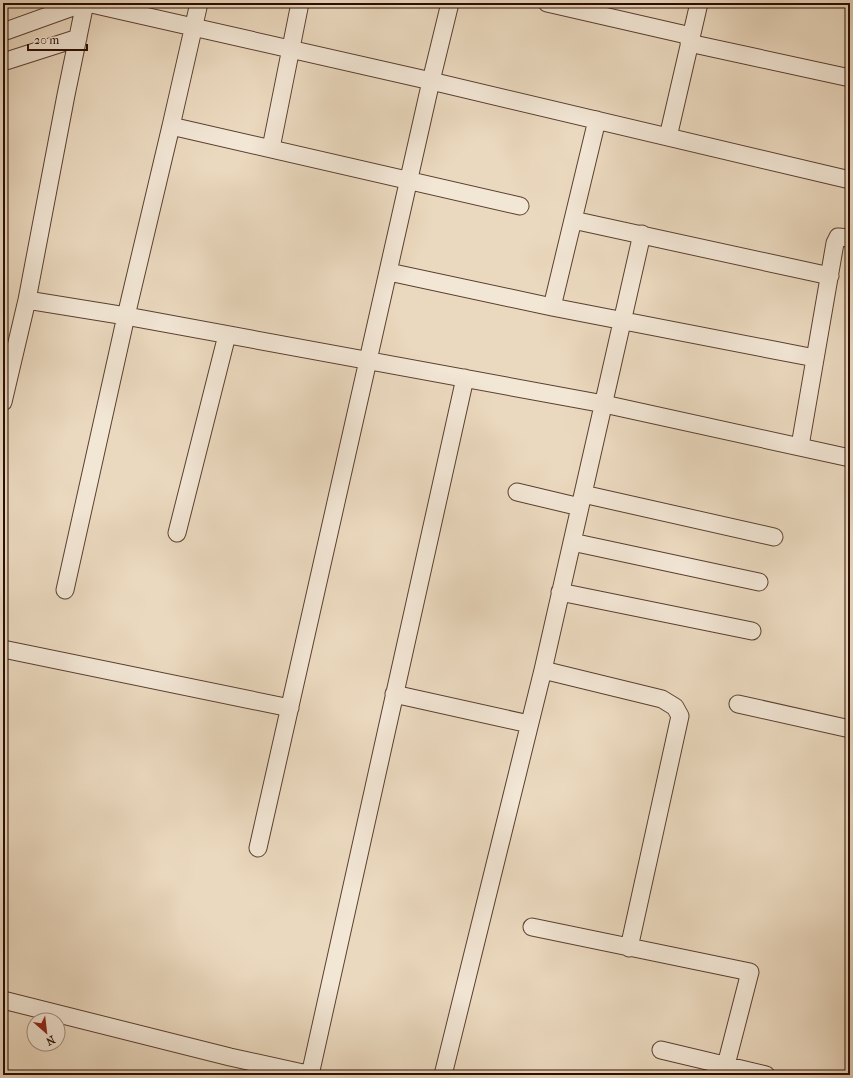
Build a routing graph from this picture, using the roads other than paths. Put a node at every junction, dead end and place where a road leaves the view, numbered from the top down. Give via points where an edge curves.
1 (85, 3) edge
2 (199, 3) edge
3 (300, 3) edge
4 (450, 3) edge
5 (547, 3) edge
6 (699, 3) edge
7 (193, 27) junction
8 (3, 32) edge
9 (78, 38) junction
10 (690, 40) junction
11 (290, 49) junction
12 (3, 62) edge
13 (850, 78) edge
14 (431, 81) junction
15 (597, 120) junction
16 (171, 126) junction
17 (668, 137) junction
18 (271, 148) junction
19 (409, 180) junction
20 (850, 180) edge
21 (520, 206) dead end
22 (573, 220) junction
23 (642, 234) junction
24 (850, 238) edge
25 (389, 272) junction
26 (830, 276) junction
27 (27, 300) junction
28 (552, 307) junction
29 (126, 316) junction
30 (623, 320) junction
31 (226, 335) junction
32 (815, 358) junction
33 (369, 361) junction
34 (465, 378) junction
35 (3, 402) edge
36 (604, 404) junction
37 (800, 446) junction
38 (850, 458) edge
39 (516, 492) dead end
40 (582, 500) junction
41 (178, 533) dead end
42 (774, 537) dead end
43 (572, 542) junction
44 (759, 582) dead end
45 (65, 590) dead end
46 (560, 592) junction
47 (752, 631) dead end
48 (3, 650) edge
49 (543, 670) junction
50 (394, 694) junction
51 (738, 704) dead end
52 (290, 708) junction
53 (529, 724) junction
54 (850, 729) edge
55 (258, 848) dead end
56 (532, 928) dead end
57 (630, 948) junction
58 (3, 1000) edge
59 (661, 1050) dead end
60 (726, 1065) junction
61 (311, 1075) edge
62 (443, 1075) edge
63 (766, 1075) edge

1 - 7 street
1 - 8 street
1 - 9 street
2 - 7 street
3 - 11 street
4 - 14 street
5 - 10 street
6 - 10 street
7 - 11 street
7 - 16 street
9 - 12 street
9 - 27 street
10 - 13 street
10 - 17 street
11 - 14 street
11 - 18 street
14 - 15 street
14 - 19 street
15 - 17 street
15 - 22 street
16 - 18 street
16 - 29 street
17 - 20 street
18 - 19 street
19 - 21 street
19 - 25 street
22 - 23 street
22 - 28 street
23 - 26 street
23 - 30 street
24 - 26 street via 838,237
25 - 28 street
25 - 33 street
26 - 32 street
27 - 29 street
27 - 35 street
28 - 30 street
29 - 31 street
29 - 45 street
30 - 32 street
30 - 36 street
31 - 33 street
31 - 41 street
32 - 37 street
33 - 34 street
33 - 52 street
34 - 36 street
34 - 50 street
36 - 37 street
36 - 40 street
37 - 38 street
39 - 40 street
40 - 42 street
40 - 43 street
43 - 44 street
43 - 46 street
46 - 47 street
46 - 49 street
48 - 52 street
49 - 53 street
49 - 57 street via 662,699 675,707 680,716
50 - 53 street
50 - 61 street
51 - 54 street
52 - 55 street
53 - 62 street
56 - 57 street
57 - 60 street via 750,972
58 - 61 street
59 - 60 street
60 - 63 street

